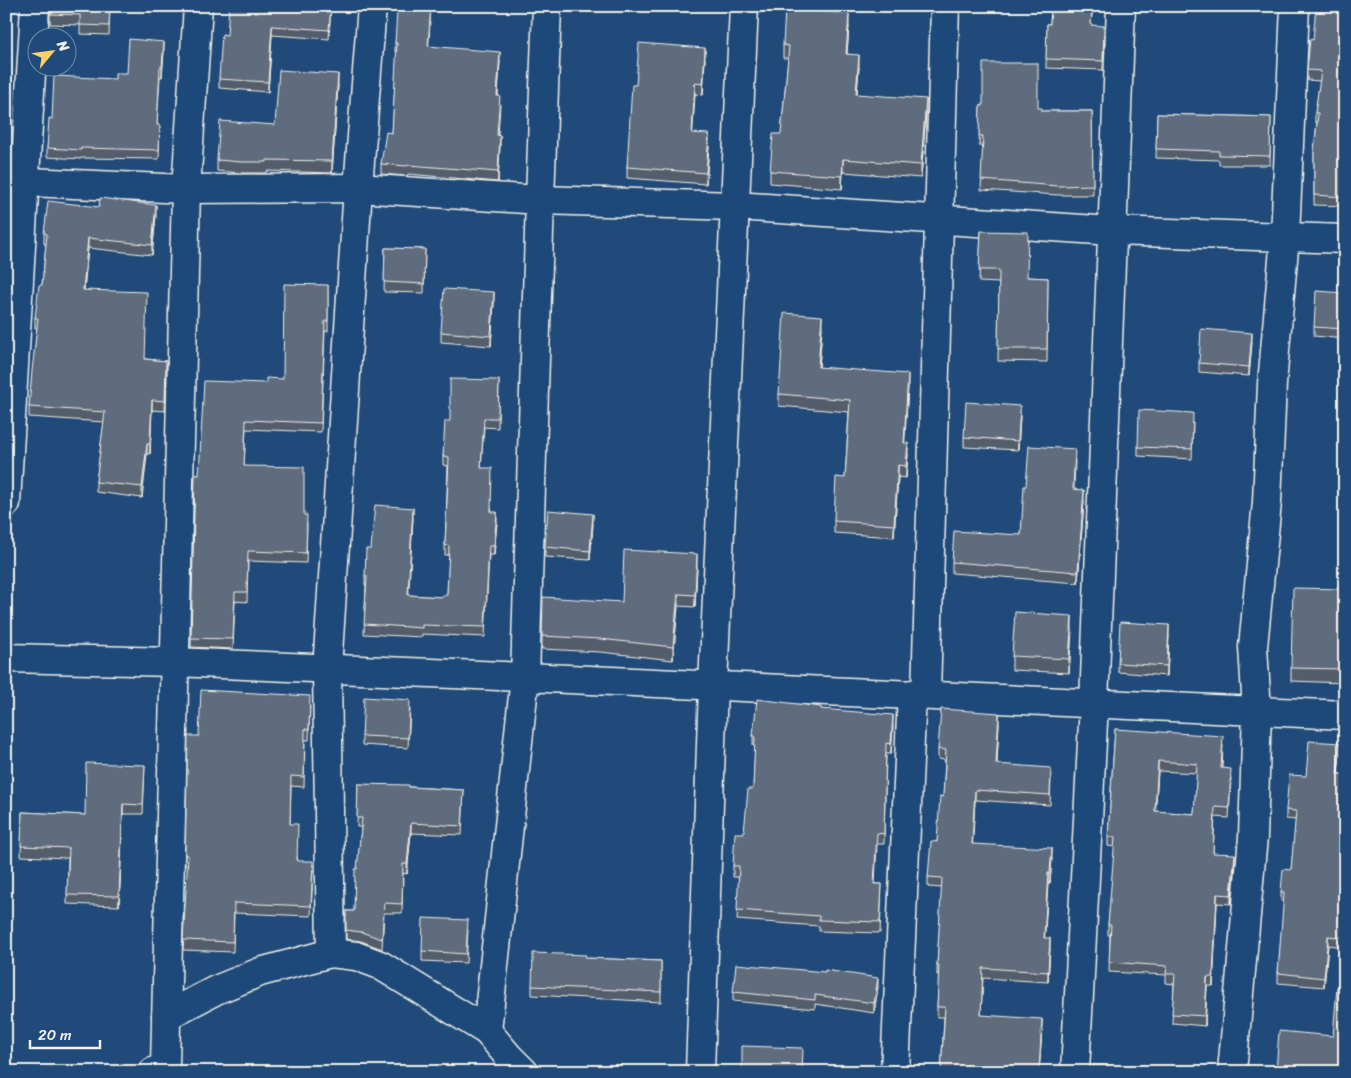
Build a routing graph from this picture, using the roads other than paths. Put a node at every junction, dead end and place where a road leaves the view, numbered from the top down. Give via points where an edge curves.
1 (35, 6) edge
2 (198, 6) edge
3 (372, 6) edge
4 (547, 6) edge
5 (744, 6) edge
6 (945, 6) edge
7 (1121, 6) edge
8 (1296, 6) edge
9 (16, 181) edge
10 (358, 188) junction
11 (186, 189) junction
12 (540, 200) junction
13 (735, 206) junction
14 (939, 219) junction
15 (1113, 231) junction
16 (1285, 236) junction
17 (1345, 238) edge
18 (6, 504) edge
19 (6, 658) edge
20 (174, 662) junction
21 (327, 670) junction
22 (525, 677) junction
23 (713, 685) junction
24 (919, 694) junction
25 (1094, 703) junction
26 (1257, 711) junction
27 (1345, 715) edge
28 (331, 953) junction
29 (166, 1016) junction
30 (488, 1031) junction
31 (153, 1072) edge
32 (524, 1072) edge
33 (700, 1072) edge
34 (895, 1072) edge
35 (1075, 1072) edge
36 (1232, 1072) edge

1 - 9 street
2 - 11 street
3 - 10 street
4 - 12 street
5 - 13 street
6 - 14 street
7 - 15 street
8 - 16 street
9 - 11 street
9 - 18 street
10 - 11 street
10 - 12 street
10 - 21 street
11 - 20 street
12 - 13 street
12 - 22 street
13 - 14 street
13 - 23 street
14 - 15 street
14 - 24 street
15 - 16 street
15 - 25 street
16 - 17 street
16 - 26 street via 1272,384 1267,502 1253,647
19 - 20 street
20 - 21 street
20 - 29 street
21 - 22 street
21 - 28 street
22 - 23 street
22 - 30 street
23 - 24 street
23 - 33 street
24 - 25 street
24 - 34 street
25 - 26 street
25 - 35 street
26 - 27 street
26 - 36 street via 1254,837
28 - 29 street via 260,972
28 - 30 street via 356,956 380,965
29 - 31 street via 164,1066
30 - 32 street

